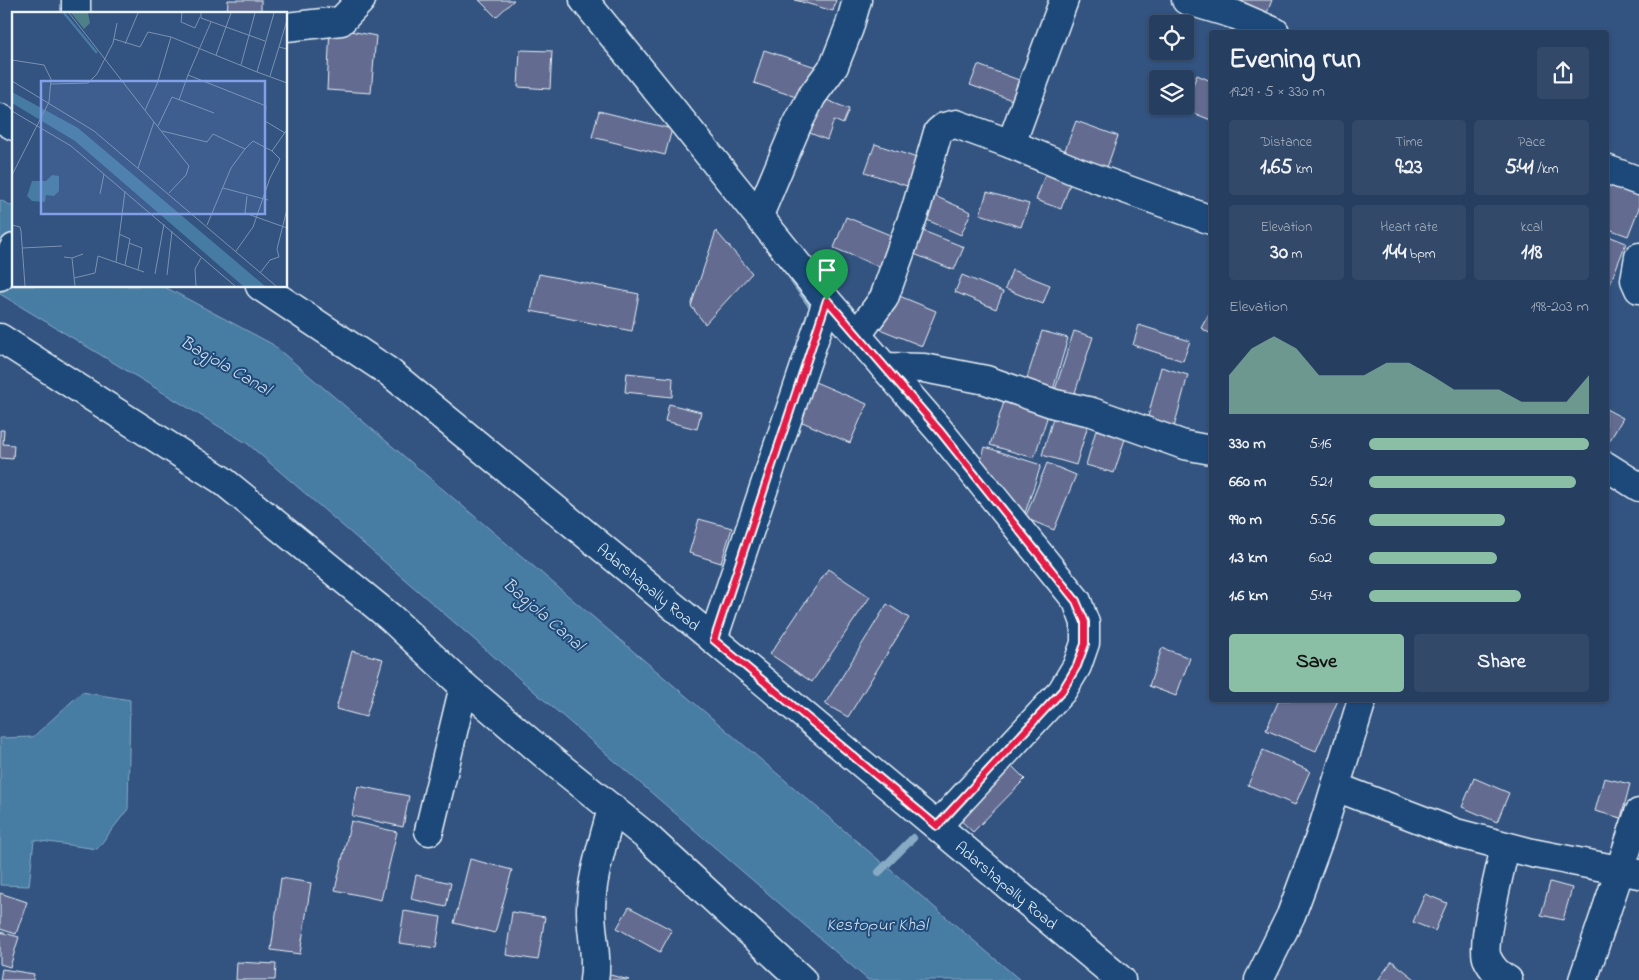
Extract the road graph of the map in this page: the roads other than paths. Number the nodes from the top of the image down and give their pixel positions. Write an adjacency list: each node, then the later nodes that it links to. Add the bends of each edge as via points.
1 (362, 0): 6 (street, via 341,21)
2 (584, 0): 13 (street)
3 (857, 0): 13 (street, via 834,66 812,96)
4 (1064, 0): 10 (street)
5 (1186, 0): 7 (street, via 1236,15)
6 (288, 27)
7 (1270, 30)
8 (0, 118): 9 (street)
9 (12, 125)
10 (1011, 144): 14 (street); 21 (street, via 956,124 938,132 917,205 884,298)
11 (1609, 170): 12 (street)
12 (1639, 181)
13 (759, 215): 20 (street)
14 (1209, 219)
15 (12, 252): 17 (street)
16 (1639, 257): 19 (street, via 1635,280)
17 (0, 276)
18 (263, 288): 27 (street, Adarshapally Road, via 389,372)
19 (1639, 289)
20 (827, 300): 21 (street); 27 (street)
21 (857, 335): 23 (street)
22 (0, 338): 28 (street, via 222,480 390,618)
23 (884, 367): 24 (street, via 924,368 986,380 1055,404 1092,412 1184,445); 33 (street, via 1064,585 1076,601 1085,622 1085,644 1062,691)
24 (1209, 450)
25 (1609, 468): 26 (street)
26 (1639, 487)
27 (714, 640): 33 (street, Adarshapally Road)
28 (464, 686): 31 (street); 34 (street)
29 (1361, 702): 30 (street)
30 (1336, 787): 35 (street, via 1456,833); 40 (street, via 1291,916)
31 (612, 808): 37 (street, via 596,873 591,910); 38 (street)
32 (1639, 813): 36 (street)
33 (937, 826): 39 (street, Adarshapally Road)
34 (429, 831)
35 (1506, 847): 36 (street); 41 (street, via 1486,939 1486,956 1496,973)
36 (1630, 872): 42 (street)
37 (594, 980)
38 (802, 980)
39 (1121, 980)
40 (1259, 980)
41 (1508, 980)
42 (1584, 980)

